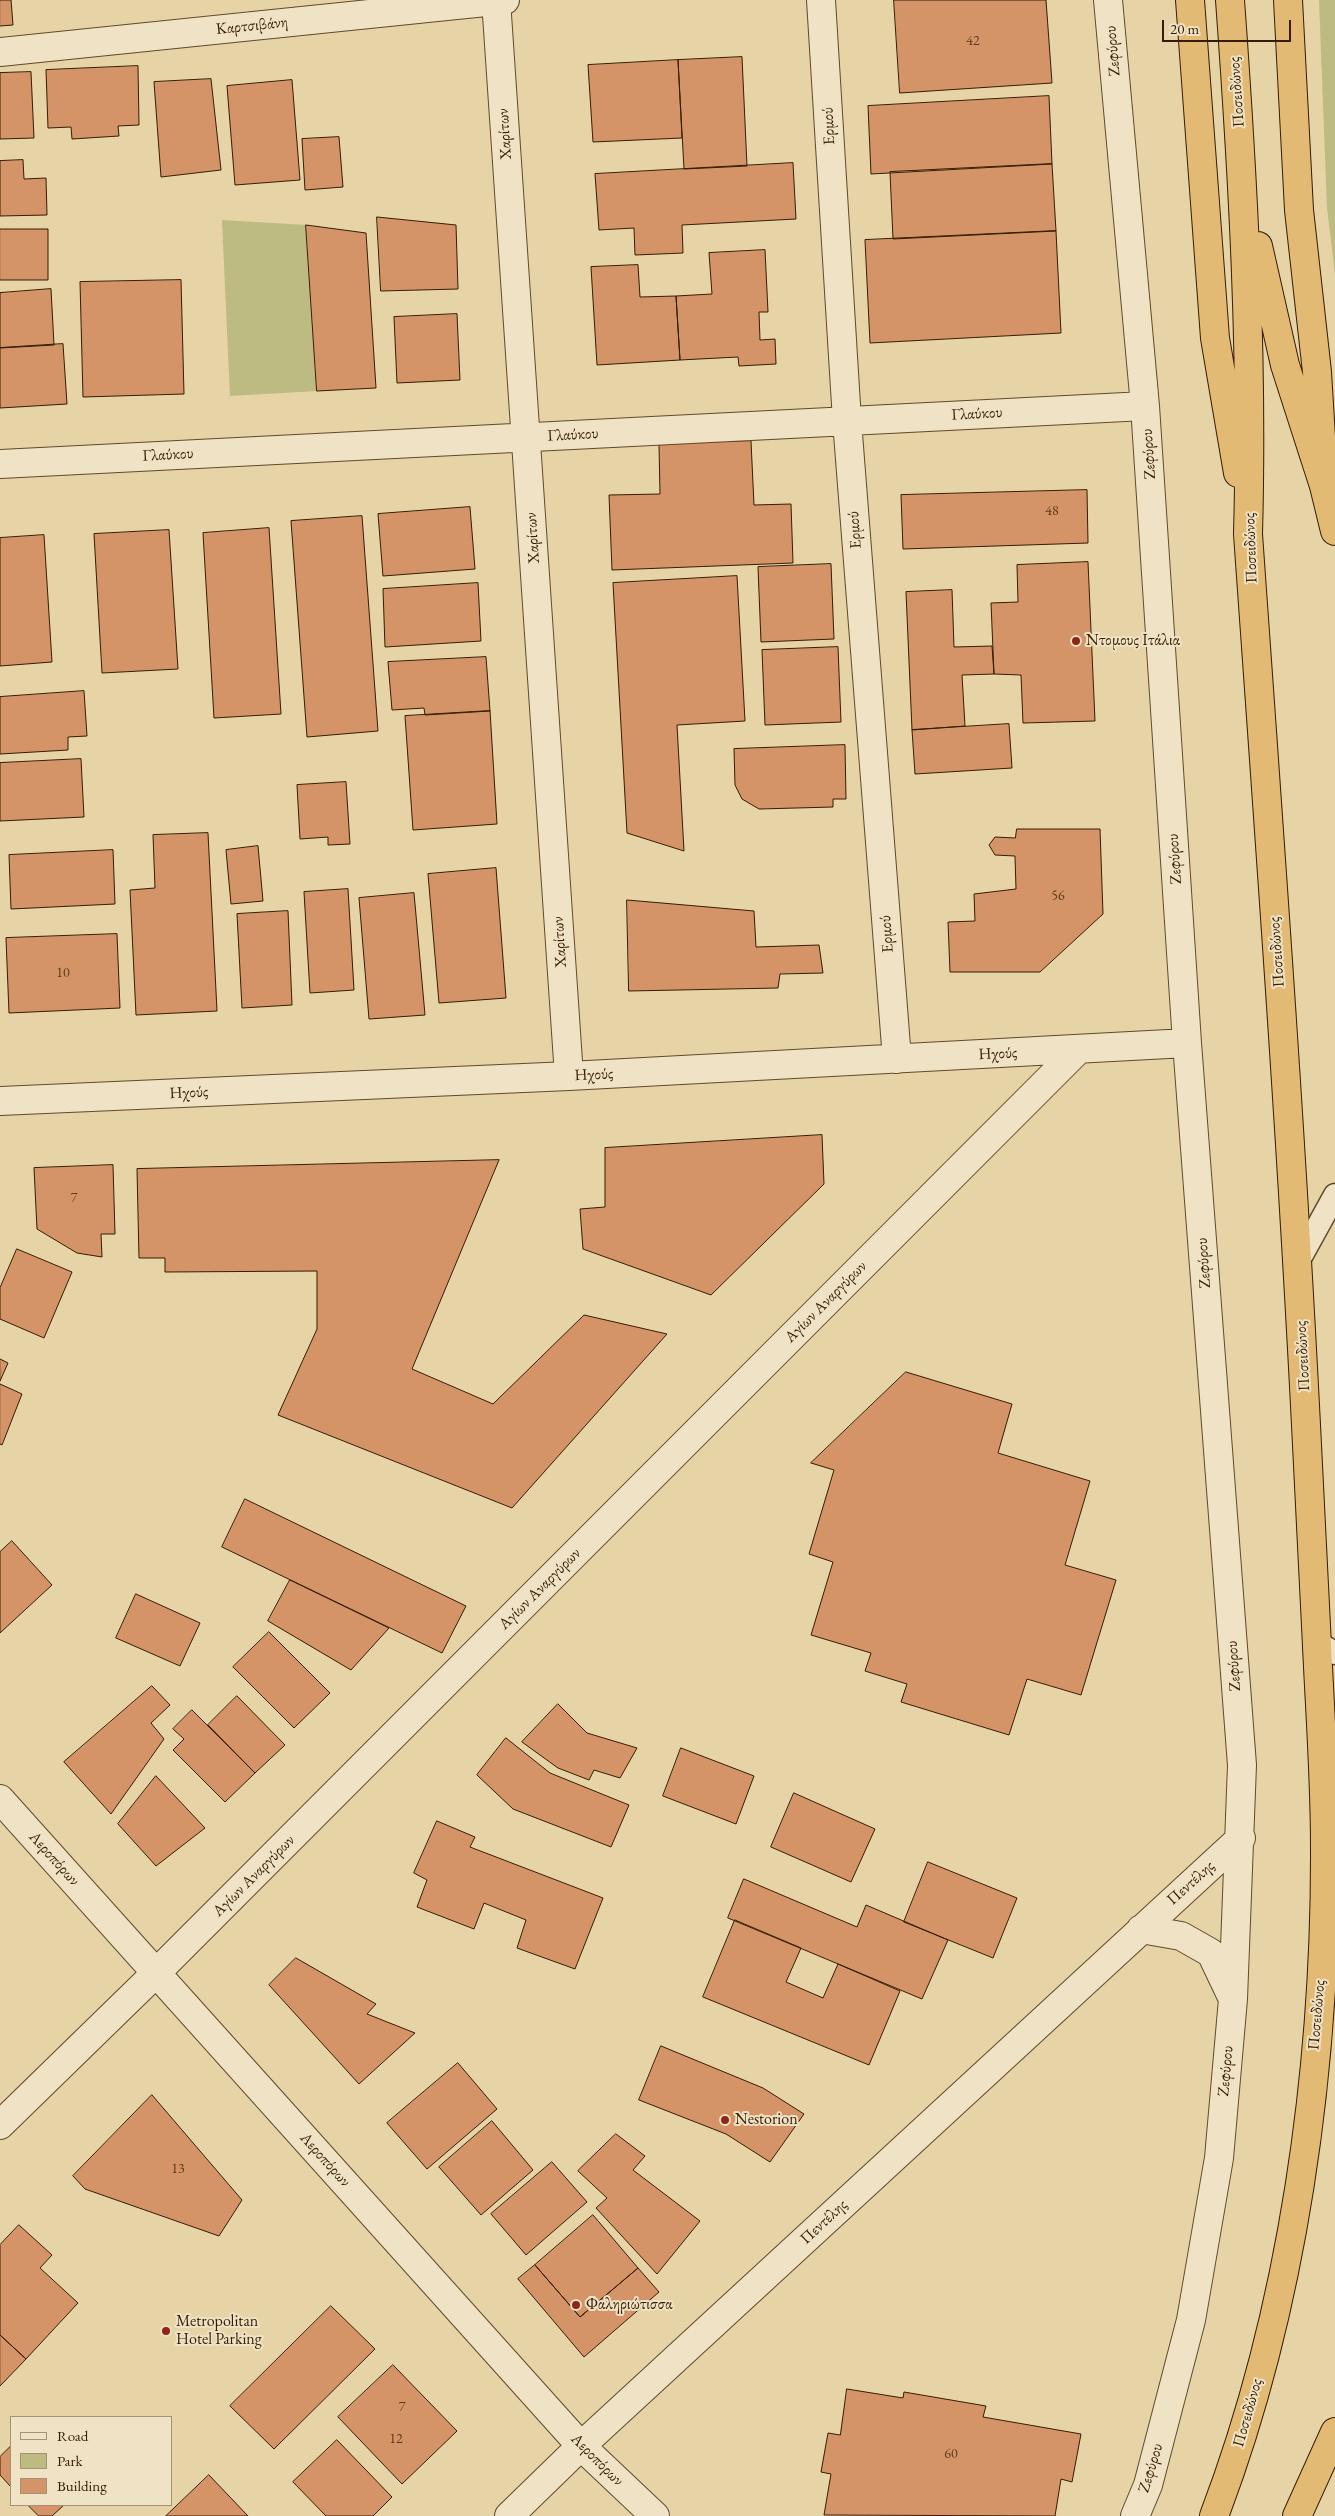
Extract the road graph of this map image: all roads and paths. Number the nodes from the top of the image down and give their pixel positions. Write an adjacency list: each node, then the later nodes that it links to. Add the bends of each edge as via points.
1 (499, 0): 7 (street, Καρτσιβάνη); 11 (street, Χαρίτων)
2 (821, 0): 10 (street, Ερμού)
3 (1108, 0): 9 (street, Ζεφύρου)
4 (1190, 0): 15 (highway, via 1215,338)
5 (1230, 0): 8 (highway, Ποσειδώνος)
6 (1288, 0): 13 (highway, via 1299,210 1317,372)
7 (0, 52)
8 (1244, 184): 13 (highway, Ποσειδώνος, via 1284,365); 15 (highway, Ποσειδώνος, via 1251,426)
9 (1145, 406): 10 (street, Γλαύκου); 16 (street, Ζεφύρου)
10 (847, 421): 11 (street, Γλαύκου); 18 (street, Ερμού)
11 (526, 437): 12 (street, Γλαύκου); 19 (street, Χαρίτων)
12 (0, 464)
13 (1324, 486): 14 (highway, Ποσειδώνος)
14 (1335, 531)
15 (1248, 534): 22 (highway, Ποσειδώνος)
16 (1187, 1043): 17 (street, Ηχούς); 25 (street, Ζεφύρου, via 1242,1766)
17 (1078, 1050): 18 (street, Ηχούς); 27 (street, Αγίων Αναργύρων)
18 (897, 1059): 19 (street, Ηχούς)
19 (569, 1076): 20 (street, Ηχούς)
20 (0, 1102)
21 (1335, 1196): 22 (lane)
22 (1298, 1262): 23 (highway, Ποσειδώνος)
23 (1326, 1648): 35 (highway, Ποσειδώνος, via 1323,1954 1299,2186 1282,2289 1249,2416)
24 (0, 1799): 27 (street, Αεροπόρων)
25 (1241, 1838): 26 (street, Πεντέλης); 28 (street, Ζεφύρου)
26 (1141, 1929): 28 (street, via 1180,1936 1211,1954); 31 (street, Πεντέλης)
27 (158, 1972): 29 (street, Αγίων Αναργύρων); 31 (street, Αεροπόρων)
28 (1233, 1999): 34 (street, Ζεφύρου, via 1219,2158 1191,2320 1148,2484)
29 (0, 2125)
30 (1335, 2432): 36 (highway)
31 (582, 2446): 32 (street, Πεντέλης); 33 (street, Αεροπόρων)
32 (509, 2516)
33 (656, 2516)
34 (1135, 2516)
35 (1214, 2516)
36 (1298, 2516)

